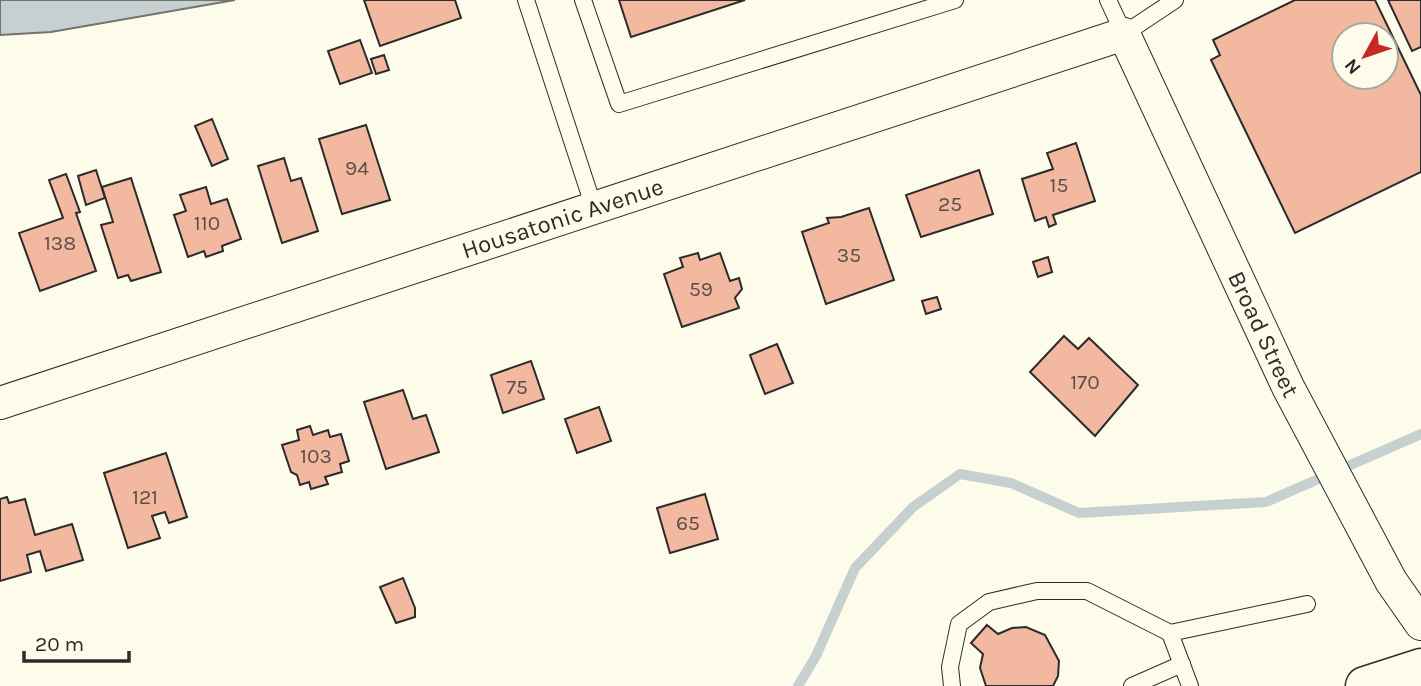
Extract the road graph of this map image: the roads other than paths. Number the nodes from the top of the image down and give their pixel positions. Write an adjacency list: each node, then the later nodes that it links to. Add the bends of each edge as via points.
1 (526, 0): 7 (lane)
2 (583, 0): 3 (lane, via 618,104)
3 (955, 0)
4 (1108, 0): 6 (lane)
5 (1175, 0): 6 (lane)
6 (1124, 34): 7 (street, Housatonic Avenue); 10 (street, Broad Street, via 1288,387 1391,581)
7 (594, 208): 8 (street, Housatonic Avenue)
8 (0, 402)
9 (1307, 604): 11 (lane)
10 (1421, 624)
11 (1170, 633): 12 (lane); 14 (lane, via 1087,591 1037,591 989,602 959,624 950,667)
12 (1181, 664): 15 (lane); 16 (lane)
13 (1421, 668): 17 (main road)
14 (952, 686)
15 (1132, 686)
16 (1190, 686)
17 (1365, 686)

